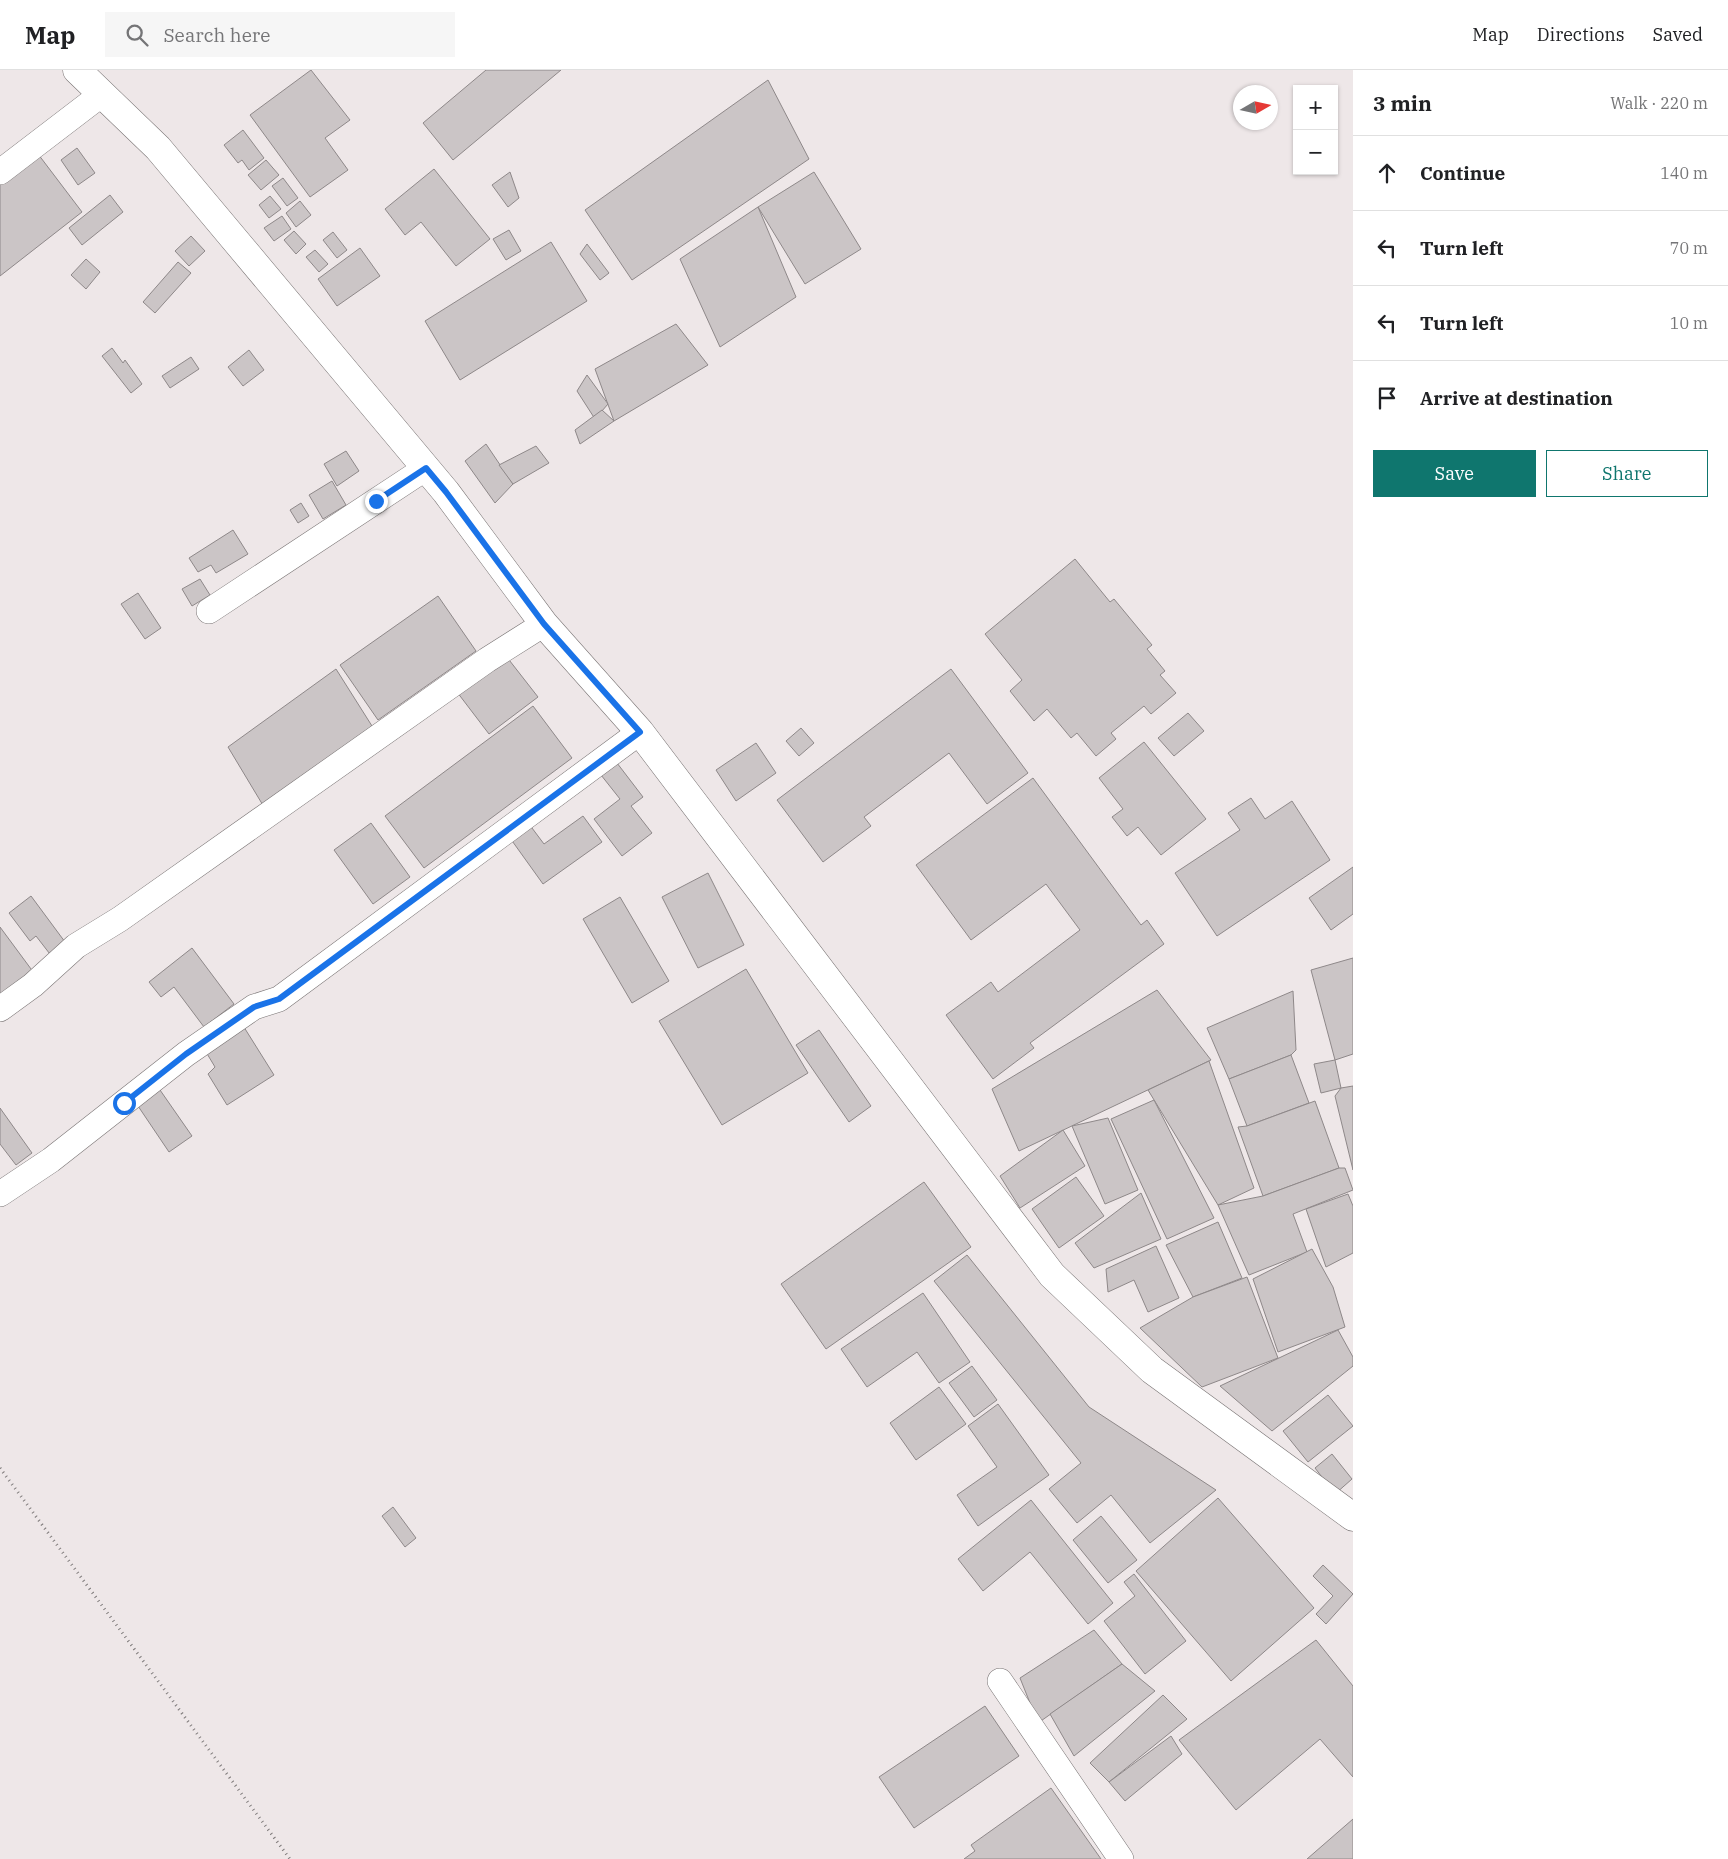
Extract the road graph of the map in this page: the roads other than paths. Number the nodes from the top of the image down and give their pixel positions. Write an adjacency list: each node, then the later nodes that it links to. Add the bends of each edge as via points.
1 (77, 70): 2 (main road)
2 (102, 94): 3 (street); 4 (main road, via 158,148)
3 (0, 172)
4 (426, 468): 5 (street); 6 (main road)
5 (209, 611)
6 (544, 624): 7 (main road); 8 (street, via 487,660 120,919 76,946 33,985)
7 (640, 732): 9 (street, via 279,999 254,1007 194,1048 82,1136); 10 (main road, via 1052,1275 1152,1370)
8 (0, 1009)
9 (0, 1194)
10 (1353, 1517)
11 (1000, 1681): 12 (street)
12 (1122, 1859)

